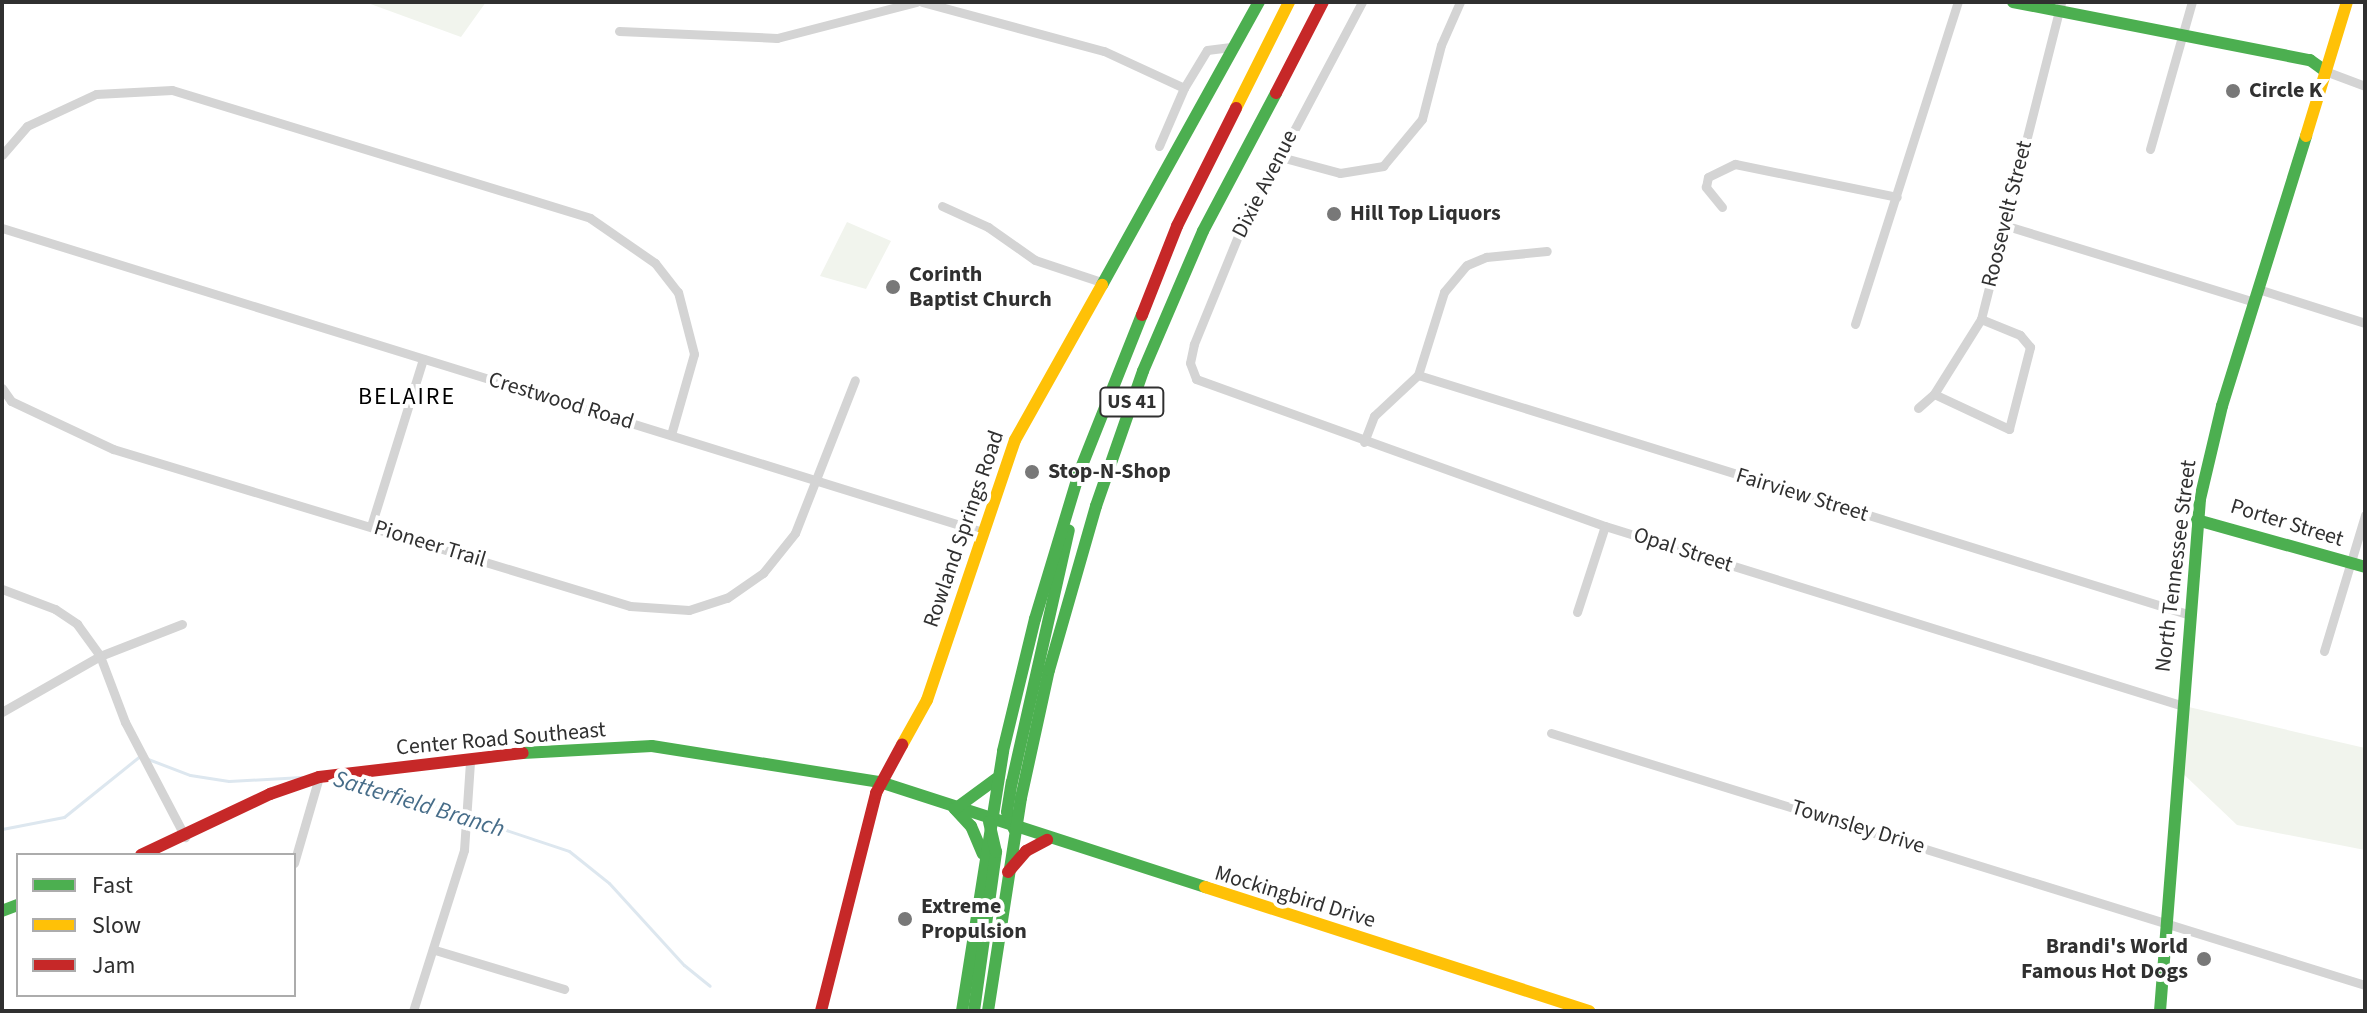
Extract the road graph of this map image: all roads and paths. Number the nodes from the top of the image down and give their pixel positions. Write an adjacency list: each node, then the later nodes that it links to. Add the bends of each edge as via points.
1 (919, 2): 12 (street, via 777,38); 17 (street, via 1104,51)
2 (1259, 2): 14 (main road, Rowland Springs Road)
3 (1289, 2): 43 (main road, US 41, via 1161,262)
4 (1323, 2): 66 (main road, US 41, via 1209,218 1143,371 1071,591)
5 (1362, 2): 21 (street, Dixie Avenue)
6 (1460, 2): 21 (street, via 1441,45 1422,119 1383,166 1340,173)
7 (1958, 2): 22 (street)
8 (2013, 2): 11 (main road)
9 (2192, 2): 13 (street)
10 (2347, 2): 15 (main road, North Tennessee Street)
11 (2059, 6): 13 (main road); 25 (street, Roosevelt Street)
12 (619, 31)
13 (2181, 34): 15 (main road, via 2310,60); 19 (street)
14 (1233, 47): 17 (street, via 1207,50); 28 (main road, Rowland Springs Road)
15 (2325, 71): 16 (street); 29 (main road, North Tennessee Street)
16 (2365, 86)
17 (1184, 88): 18 (street)
18 (1159, 146)
19 (2150, 149)
20 (2, 155): 40 (street, via 27,126 96,94 172,90 590,218 655,263 678,292 694,354)
21 (1277, 156): 34 (street, Dixie Avenue, via 1197,337)
22 (1897, 197): 24 (street, via 1735,164 1708,177 1706,187); 32 (street)
23 (942, 206): 28 (street, via 988,227 1035,260)
24 (1722, 207)
25 (2004, 225): 29 (street); 30 (street, Roosevelt Street)
26 (2, 228): 33 (street, Crestwood Road)
27 (1547, 251): 35 (street, via 1486,257 1467,265 1444,292)
28 (1104, 283): 48 (main road, Rowland Springs Road, via 1023,422)
29 (2256, 295): 31 (street); 45 (main road, North Tennessee Street, via 2214,436)
30 (1981, 319): 38 (street, Roosevelt Street); 38 (street, via 2020,335 2030,347 2009,429)
31 (2365, 323)
32 (1855, 324)
33 (423, 359): 40 (street, Crestwood Road); 46 (street)
34 (1193, 375): 41 (street, Opal Street)
35 (1418, 375): 41 (street, via 1374,416); 53 (street, Fairview Street)
36 (855, 380): 42 (street, Pioneer Trail)
37 (2, 388): 46 (street, Pioneer Trail, via 11,401 113,449)
38 (1934, 394): 39 (street, Roosevelt Street)
39 (1918, 408)
40 (671, 435): 42 (street, Crestwood Road)
41 (1364, 442): 47 (street, Opal Street)
42 (817, 482): 46 (street, Pioneer Trail, via 795,533 763,573 727,598 689,610 630,606); 48 (street, Crestwood Road)
43 (1069, 505): 61 (main road, US 41); 66 (main road, via 1068,536 1008,804)
44 (2365, 515): 49 (street)
45 (2197, 520): 49 (main road, Porter Street); 53 (main road, North Tennessee Street)
46 (371, 526)
47 (1605, 526): 52 (street); 57 (street, Opal Street)
48 (982, 532): 63 (main road, Rowland Springs Road, via 921,716)
49 (2350, 562): 50 (main road, Porter Street); 55 (street)
50 (2365, 567)
51 (2, 589): 56 (street, via 55,609 77,624)
52 (1577, 612)
53 (2187, 614): 57 (main road, North Tennessee Street)
54 (182, 624): 56 (street)
55 (2324, 651)
56 (100, 656): 58 (street); 67 (street, via 125,722)
57 (2180, 705): 73 (main road, North Tennessee Street)
58 (2, 712)
59 (1551, 733): 73 (street, Townsley Drive)
60 (470, 761): 62 (main road, Center Road Southeast); 63 (main road, Center Road Southeast, via 652,746); 74 (street, via 464,850)
61 (998, 775): 64 (main road, via 978,797); 65 (main road, US 41)
62 (319, 777): 67 (main road, Center Road Southeast, via 270,794); 70 (street)
63 (880, 782): 64 (main road, Center Road Southeast); 78 (main road, Rowland Springs Road)
64 (954, 809): 65 (main road, Mockingbird Drive); 71 (main road, via 971,826)
65 (988, 821): 66 (main road, Mockingbird Drive); 71 (main road, US 41); 80 (main road, via 996,852)
66 (1015, 829): 68 (main road, Mockingbird Drive); 72 (main road, US 41)
67 (185, 837): 69 (main road, Center Road Southeast)
68 (1047, 840): 72 (main road, via 1026,851); 82 (main road, Mockingbird Drive)
69 (146, 853)
70 (296, 856)
71 (983, 856): 79 (main road, US 41)
72 (1008, 872): 81 (main road, US 41)
73 (2166, 921): 75 (street, Townsley Drive); 83 (main road, North Tennessee Street)
74 (435, 950): 76 (street); 77 (street)
75 (2365, 985)
76 (564, 989)
77 (413, 1011)
78 (821, 1011)
79 (962, 1011)
80 (974, 1011)
81 (988, 1011)
82 (1590, 1011)
83 (2160, 1011)

